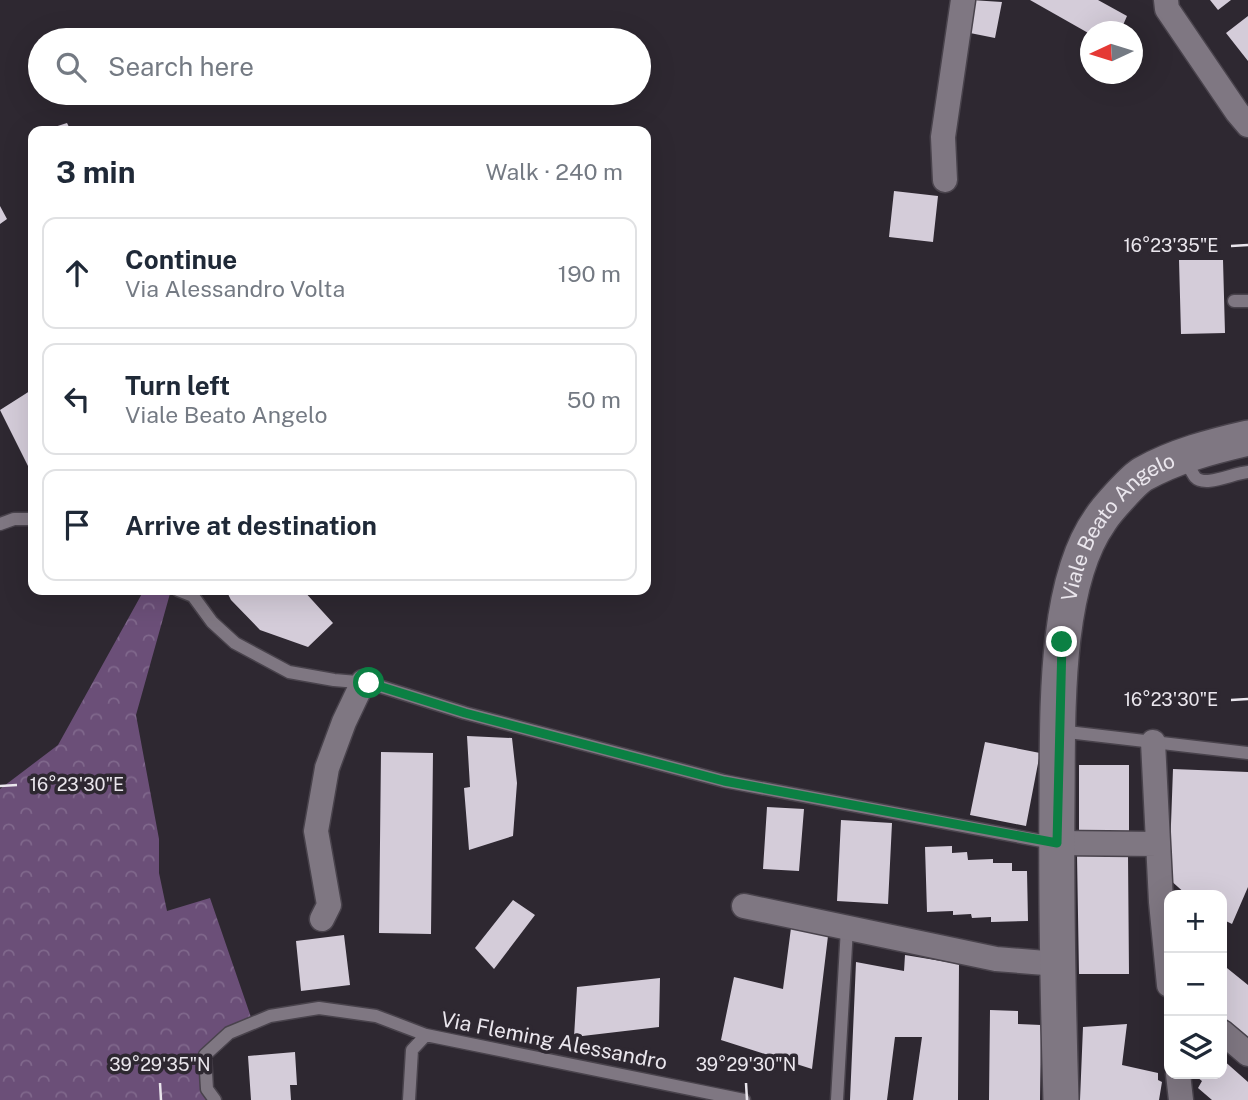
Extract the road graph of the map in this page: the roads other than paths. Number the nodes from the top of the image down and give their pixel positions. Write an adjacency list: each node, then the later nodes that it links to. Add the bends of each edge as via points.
1 (963, 0): 4 (street, via 943,137)
2 (1166, 0): 3 (street, via 1167,9)
3 (1248, 125)
4 (944, 180)
5 (1248, 438): 6 (street, Viale Beato Angelo)
6 (1183, 457): 7 (lane, via 1197,479 1208,483); 12 (street, Viale Beato Angelo, via 1142,475 1100,520 1076,567 1062,642)
7 (1248, 472)
8 (28, 519): 9 (lane)
9 (0, 524)
10 (194, 595): 11 (lane, via 212,622 235,643 289,672)
11 (363, 682): 15 (lane, via 724,781); 18 (street, via 327,768 316,831 329,905)
12 (1059, 731): 13 (lane); 15 (street, Viale Beato Angelo)
13 (1153, 742): 14 (lane); 16 (street)
14 (1248, 753)
15 (1057, 843): 16 (street); 21 (street, Viale Beato Angelo)
16 (1158, 844): 20 (street)
17 (744, 906): 19 (street)
18 (322, 919)
19 (847, 928): 21 (street, via 996,959); 29 (lane)
20 (1167, 953)
21 (1058, 964): 30 (street, Viale Beato Angelo)
22 (426, 1035): 26 (lane, via 376,1016 319,1008 270,1016 229,1033 205,1055 207,1089); 27 (lane, Via Fleming Alessandro, via 412,1050); 28 (lane, Via Fleming Alessandro)
23 (1227, 1036): 24 (street)
24 (1248, 1054)
25 (1179, 1079): 31 (street)
26 (215, 1100)
27 (409, 1100)
28 (744, 1100)
29 (837, 1100)
30 (1060, 1100)
31 (1181, 1100)

